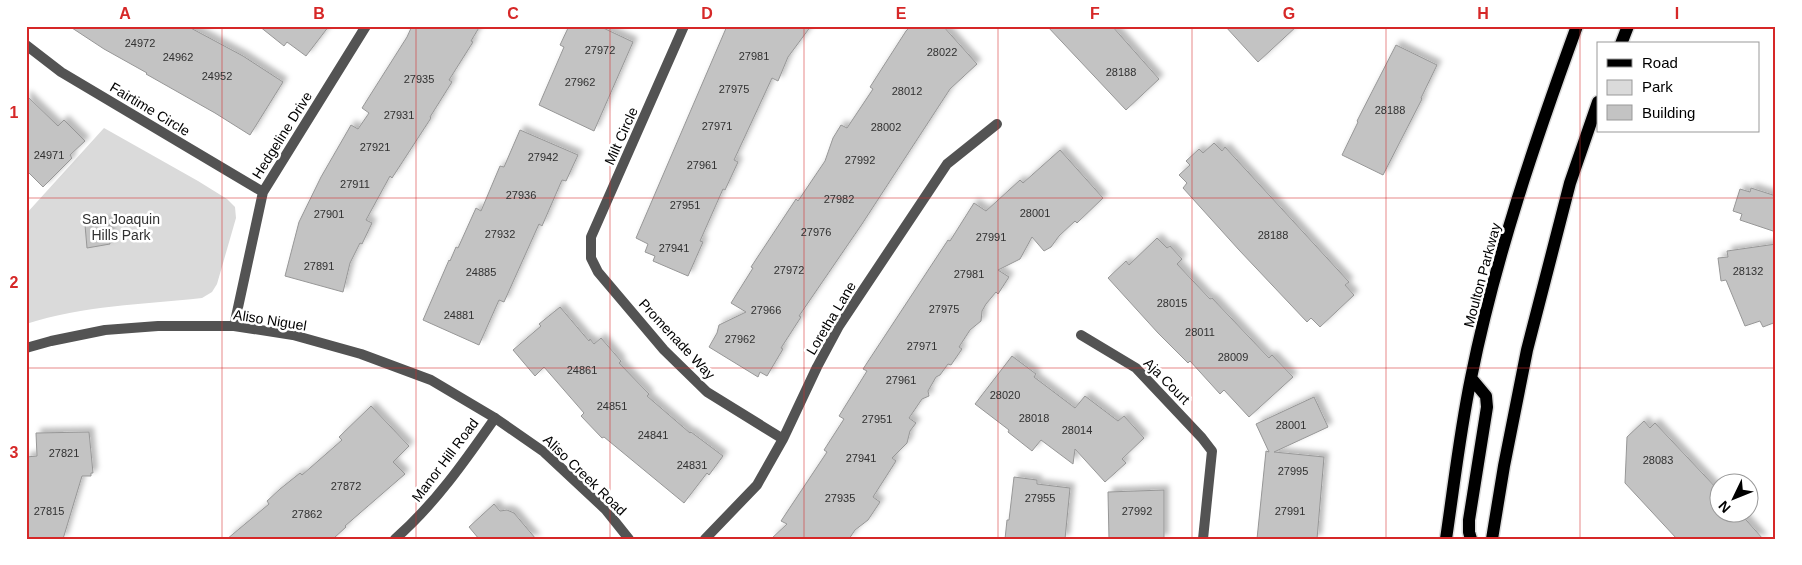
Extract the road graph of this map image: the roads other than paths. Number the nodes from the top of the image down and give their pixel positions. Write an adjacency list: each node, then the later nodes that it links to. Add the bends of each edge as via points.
1 (366, 26): 9 (street, Hedgeline Drive)
2 (684, 26): 10 (street, Milt Circle, via 591,237)
3 (1577, 26): 14 (main road, Moulton Parkway, via 1522,185 1495,276)
4 (1628, 26): 5 (main road)
5 (1622, 42)
6 (26, 45): 9 (street, Fairtime Circle, via 61,72)
7 (1597, 105): 23 (main road, via 1570,183 1527,350)
8 (997, 124): 16 (street, Loretha Lane, via 947,164 839,326)
9 (263, 192): 11 (street, Hedgeline Drive)
10 (591, 258): 16 (street, Promenade Way, via 598,272 664,350 707,392)
11 (234, 326): 13 (street, Aliso Niguel, via 105,330); 15 (street, Aliso Niguel, via 292,335 362,354 431,380)
12 (1080, 336): 20 (street, Aja Court, via 1136,368 1212,452)
13 (26, 348)
14 (1471, 378): 21 (main road, Moulton Parkway); 22 (main road, via 1486,396 1487,407 1469,520)
15 (495, 418): 17 (street, Manor Hill Road, via 454,476 416,521); 18 (street, Aliso Creek Road, via 544,452 605,509)
16 (784, 439): 19 (street, Loretha Lane, via 757,485)
17 (395, 539)
18 (629, 539)
19 (705, 539)
20 (1203, 539)
21 (1446, 539)
22 (1472, 539)
23 (1492, 539)

